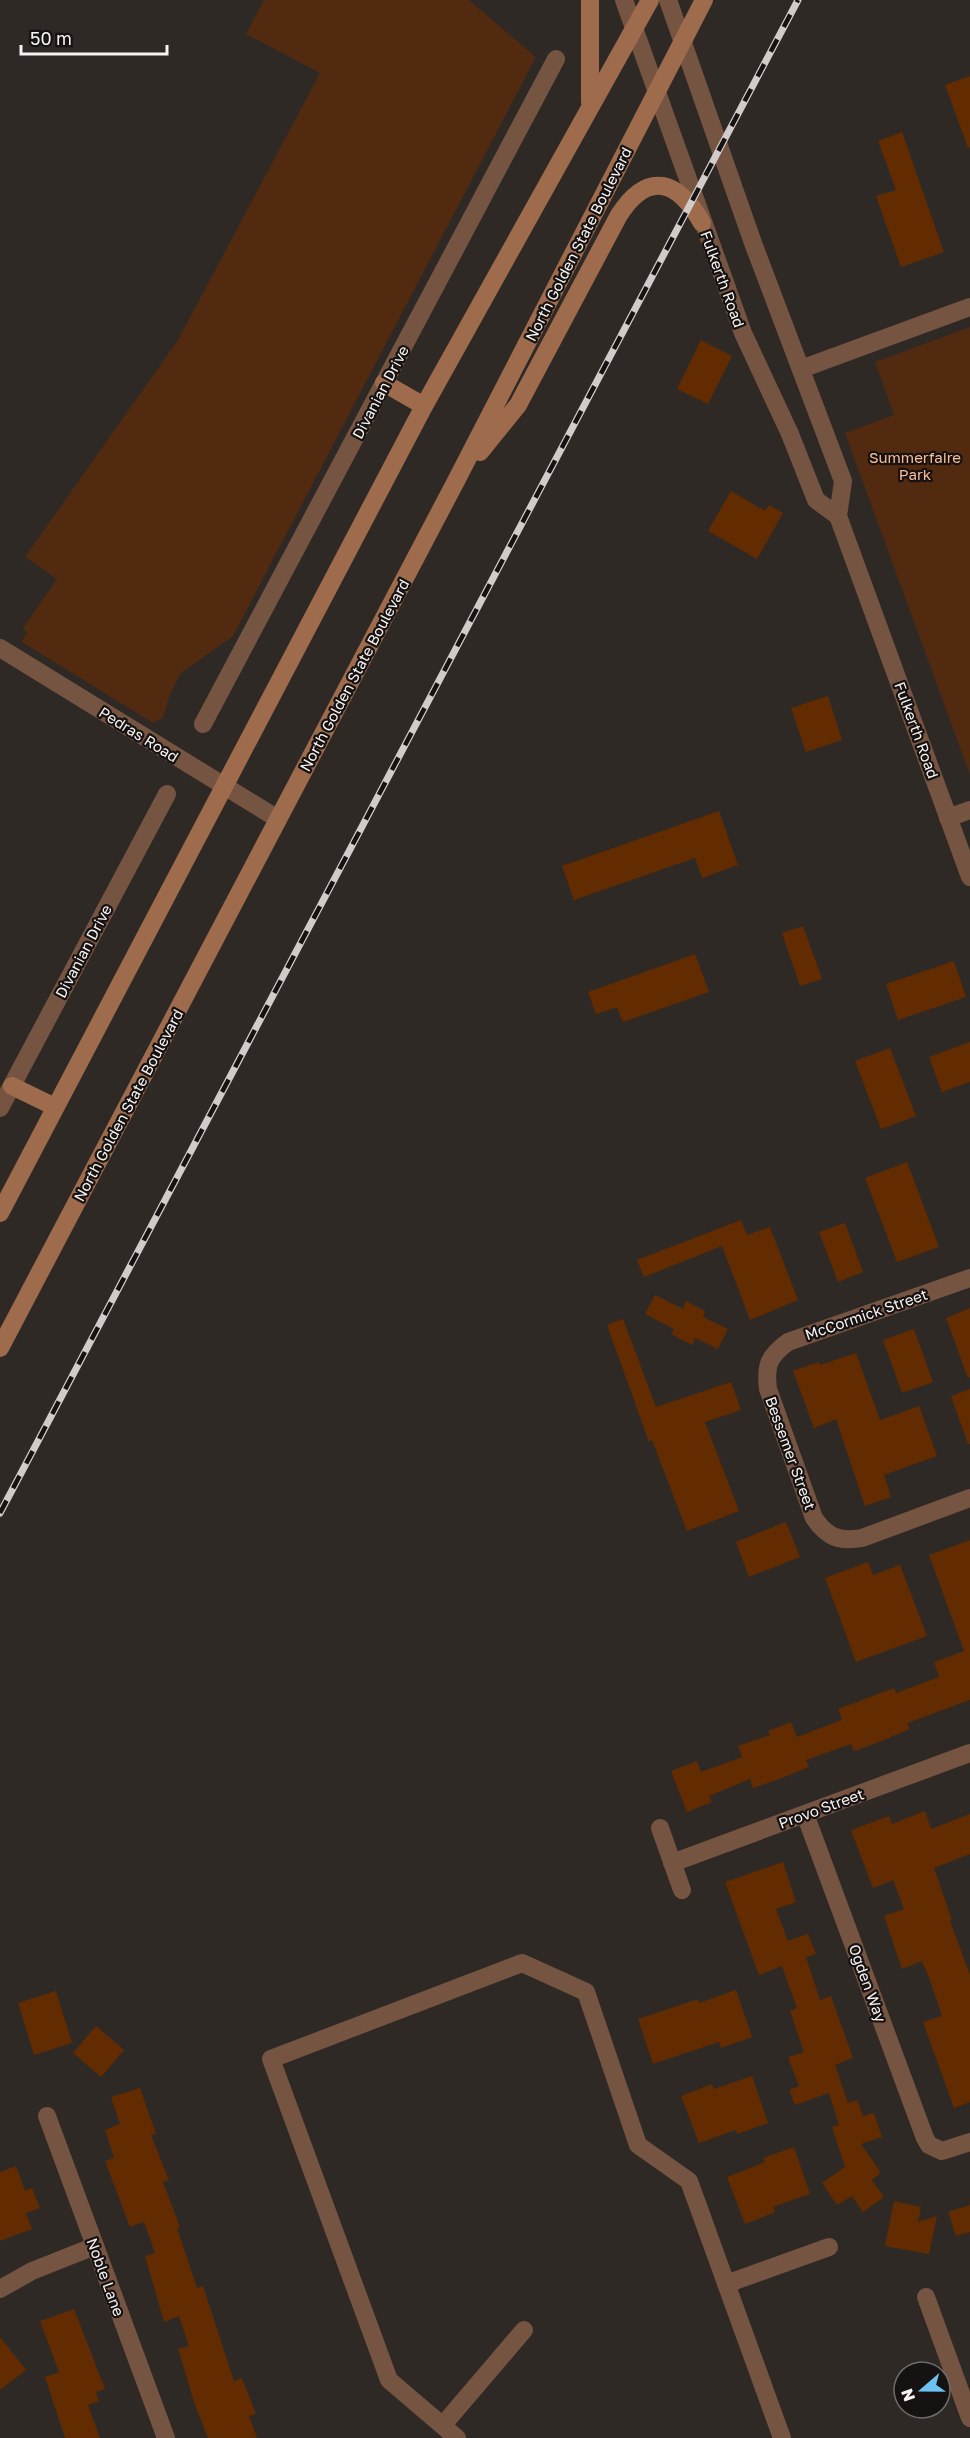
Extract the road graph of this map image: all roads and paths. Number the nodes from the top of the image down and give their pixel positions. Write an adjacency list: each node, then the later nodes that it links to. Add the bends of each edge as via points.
1 (590, 0): 10 (main road)
2 (624, 0): 6 (street, Fulkerth Road)
3 (650, 0): 6 (main road)
4 (668, 0): 7 (street, Fulkerth Road)
5 (704, 0): 7 (main road, North Golden State Boulevard)
6 (634, 27): 9 (street, Fulkerth Road); 10 (main road)
7 (684, 42): 9 (main road, North Golden State Boulevard); 13 (street, Fulkerth Road)
8 (556, 59): 14 (street, Divanian Drive)
9 (656, 94): 11 (street, Fulkerth Road); 16 (main road, North Golden State Boulevard)
10 (590, 103): 15 (main road)
11 (702, 223): 16 (main road, via 686,199 662,184 646,188 628,203 518,405); 17 (street, Fulkerth Road, via 743,333 816,500)
12 (970, 307): 13 (street)
13 (801, 369): 17 (street, Fulkerth Road, via 843,481)
14 (384, 383): 15 (main road); 19 (street, Divanian Drive)
15 (424, 406): 20 (main road)
16 (456, 481): 24 (main road, North Golden State Boulevard)
17 (838, 516): 23 (street, Fulkerth Road)
18 (0, 648): 20 (street, Pedras Road)
19 (203, 724)
20 (223, 785): 24 (street, Pedras Road); 27 (main road)
21 (167, 794): 26 (street, Divanian Drive)
22 (970, 810): 23 (street)
23 (948, 818): 25 (street, Fulkerth Road)
24 (278, 819): 31 (main road, North Golden State Boulevard)
25 (970, 877)
26 (12, 1086): 27 (main road); 28 (street, Divanian Drive)
27 (56, 1107): 29 (main road)
28 (0, 1108)
29 (0, 1213)
30 (970, 1278): 32 (street, McCormick Street, via 788,1342)
31 (0, 1348)
32 (769, 1361): 33 (street, Bessemer Street, via 768,1389 822,1530 834,1538 861,1538)
33 (970, 1498)
34 (970, 1754): 35 (street, Provo Street)
35 (805, 1814): 37 (street, Provo Street); 40 (street, Ogden Way, via 925,2138 942,2151)
36 (660, 1828): 37 (street)
37 (672, 1863): 38 (street)
38 (682, 1890)
39 (47, 2116): 41 (street, Noble Lane)
40 (970, 2142)
41 (95, 2246): 44 (street, via 32,2271); 49 (street, Noble Lane)
42 (829, 2247): 43 (street)
43 (726, 2284): 48 (street, via 689,2181 638,2145 586,1992 522,1963 271,2059 389,2380); 51 (street)
44 (0, 2289)
45 (926, 2297): 47 (street)
46 (524, 2330): 48 (street)
47 (970, 2418)
48 (443, 2425): 50 (street)
49 (166, 2438)
50 (457, 2438)
51 (782, 2438)

